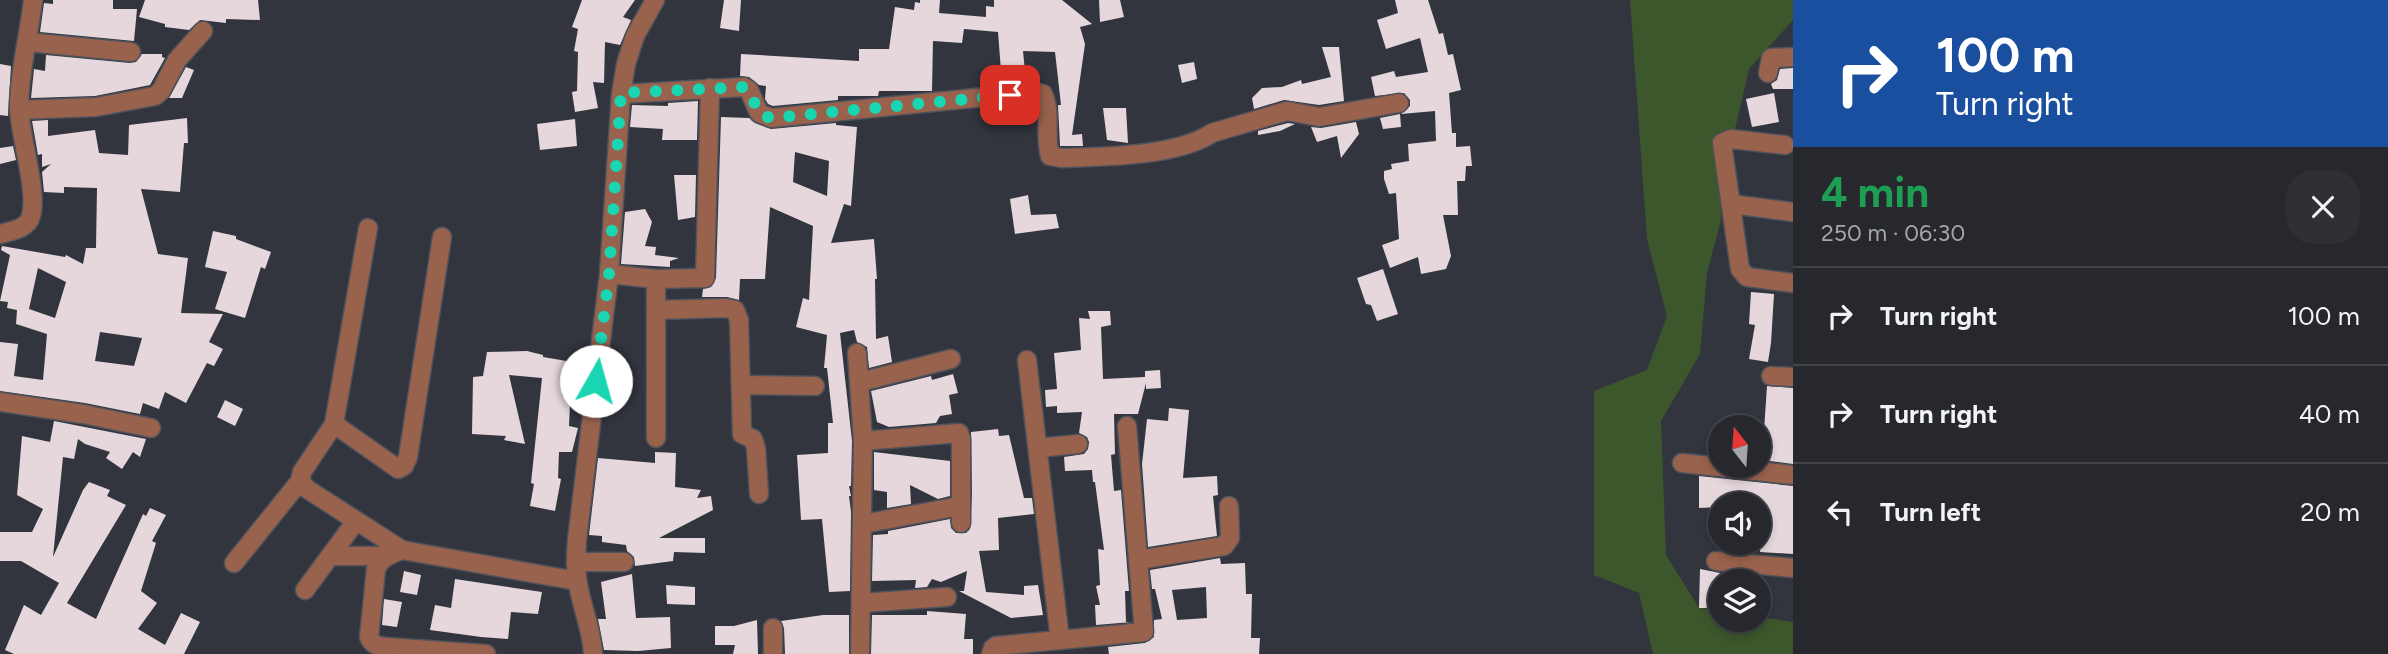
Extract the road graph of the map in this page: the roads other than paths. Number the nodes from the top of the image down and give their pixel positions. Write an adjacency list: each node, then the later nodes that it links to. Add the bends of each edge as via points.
1 (33, 0): 4 (street)
2 (655, 0): 9 (street, via 635,36)
3 (203, 31): 11 (street, via 177,60 155,96 96,107)
4 (27, 42): 5 (street); 11 (street)
5 (131, 52)
6 (1793, 57): 7 (street, via 1771,58)
7 (1768, 73)
8 (710, 88): 9 (street); 10 (street, via 744,87 759,114 771,118 1036,92 1043,94 1048,104 1046,145 1050,156 1062,158 1176,148 1286,111 1319,117); 19 (street, via 705,278)
9 (621, 93): 18 (street)
10 (1399, 103)
11 (19, 110): 16 (street, via 31,218 25,226)
12 (1785, 145): 13 (street, via 1731,139 1722,143)
13 (1731, 204): 14 (street); 20 (street, via 1742,273)
14 (1793, 212)
15 (368, 228): 31 (street)
16 (0, 234)
17 (442, 237): 31 (street, via 404,466 398,469)
18 (609, 274): 19 (street); 49 (street)
19 (656, 279): 21 (street)
20 (1793, 283)
21 (656, 310): 28 (street, via 735,310); 34 (street)
22 (857, 353): 27 (street)
23 (951, 359): 27 (street)
24 (1027, 360): 37 (street)
25 (1771, 376): 26 (street)
26 (1793, 377)
27 (860, 382): 35 (street)
28 (741, 385): 29 (street); 41 (street, via 742,434 753,439)
29 (816, 386)
30 (0, 402): 33 (street)
31 (334, 424): 40 (street)
32 (1127, 426): 47 (street)
33 (151, 428)
34 (656, 438)
35 (863, 441): 44 (street); 44 (street, via 959,433 961,439 960,514)
36 (1078, 444): 37 (street)
37 (1038, 448): 58 (street)
38 (1682, 463): 39 (street)
39 (1793, 475)
40 (300, 481): 43 (street); 51 (street)
41 (759, 494)
42 (1229, 506): 47 (street, via 1230,538 1224,546)
43 (356, 521): 45 (street); 46 (street)
44 (863, 524): 56 (street)
45 (394, 553): 46 (street); 53 (street); 59 (street, via 376,569 369,637)
46 (330, 556): 54 (street)
47 (1138, 560): 58 (street, via 1144,640)
48 (1716, 561): 52 (street)
49 (576, 562): 50 (street); 53 (street)
50 (624, 562)
51 (234, 564)
52 (1793, 568)
53 (577, 582): 61 (street)
54 (304, 590)
55 (947, 597): 56 (street)
56 (862, 603): 63 (street)
57 (773, 628): 62 (street)
58 (1060, 640): 64 (street, via 996,646)
59 (386, 651): 60 (street)
60 (486, 654)
61 (593, 654)
62 (774, 654)
63 (860, 654)
64 (991, 654)

